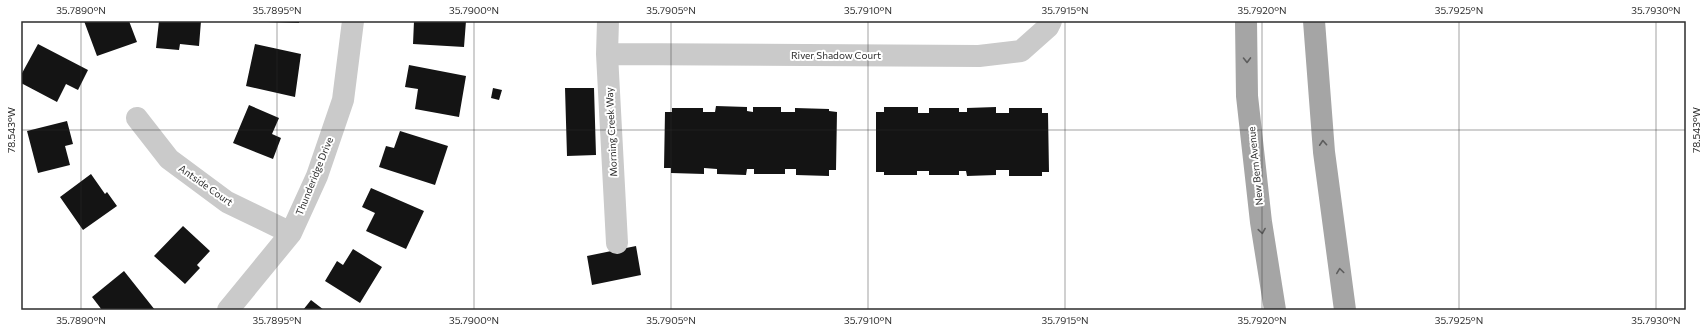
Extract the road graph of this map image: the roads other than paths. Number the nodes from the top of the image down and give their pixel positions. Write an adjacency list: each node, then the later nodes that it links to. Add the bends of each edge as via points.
1 (353, 21): 8 (street, Thunderidge Drive, via 343,100 317,176)
2 (608, 21): 6 (street, Morning Creek Way)
3 (1051, 21): 6 (street, River Shadow Court, via 1048,28 1021,51 979,56)
4 (1246, 21): 11 (main road, New Bern Avenue, one-way to 11, via 1247,96 1261,222)
5 (1314, 21): 12 (main road, one-way to 5, via 1324,152)
6 (607, 54): 9 (street, Morning Creek Way)
7 (136, 118): 8 (street, Antside Court, via 169,159 228,202)
8 (291, 233): 10 (street, Thunderidge Drive)
9 (617, 243)
10 (228, 310)
11 (1275, 310)
12 (1345, 310)

